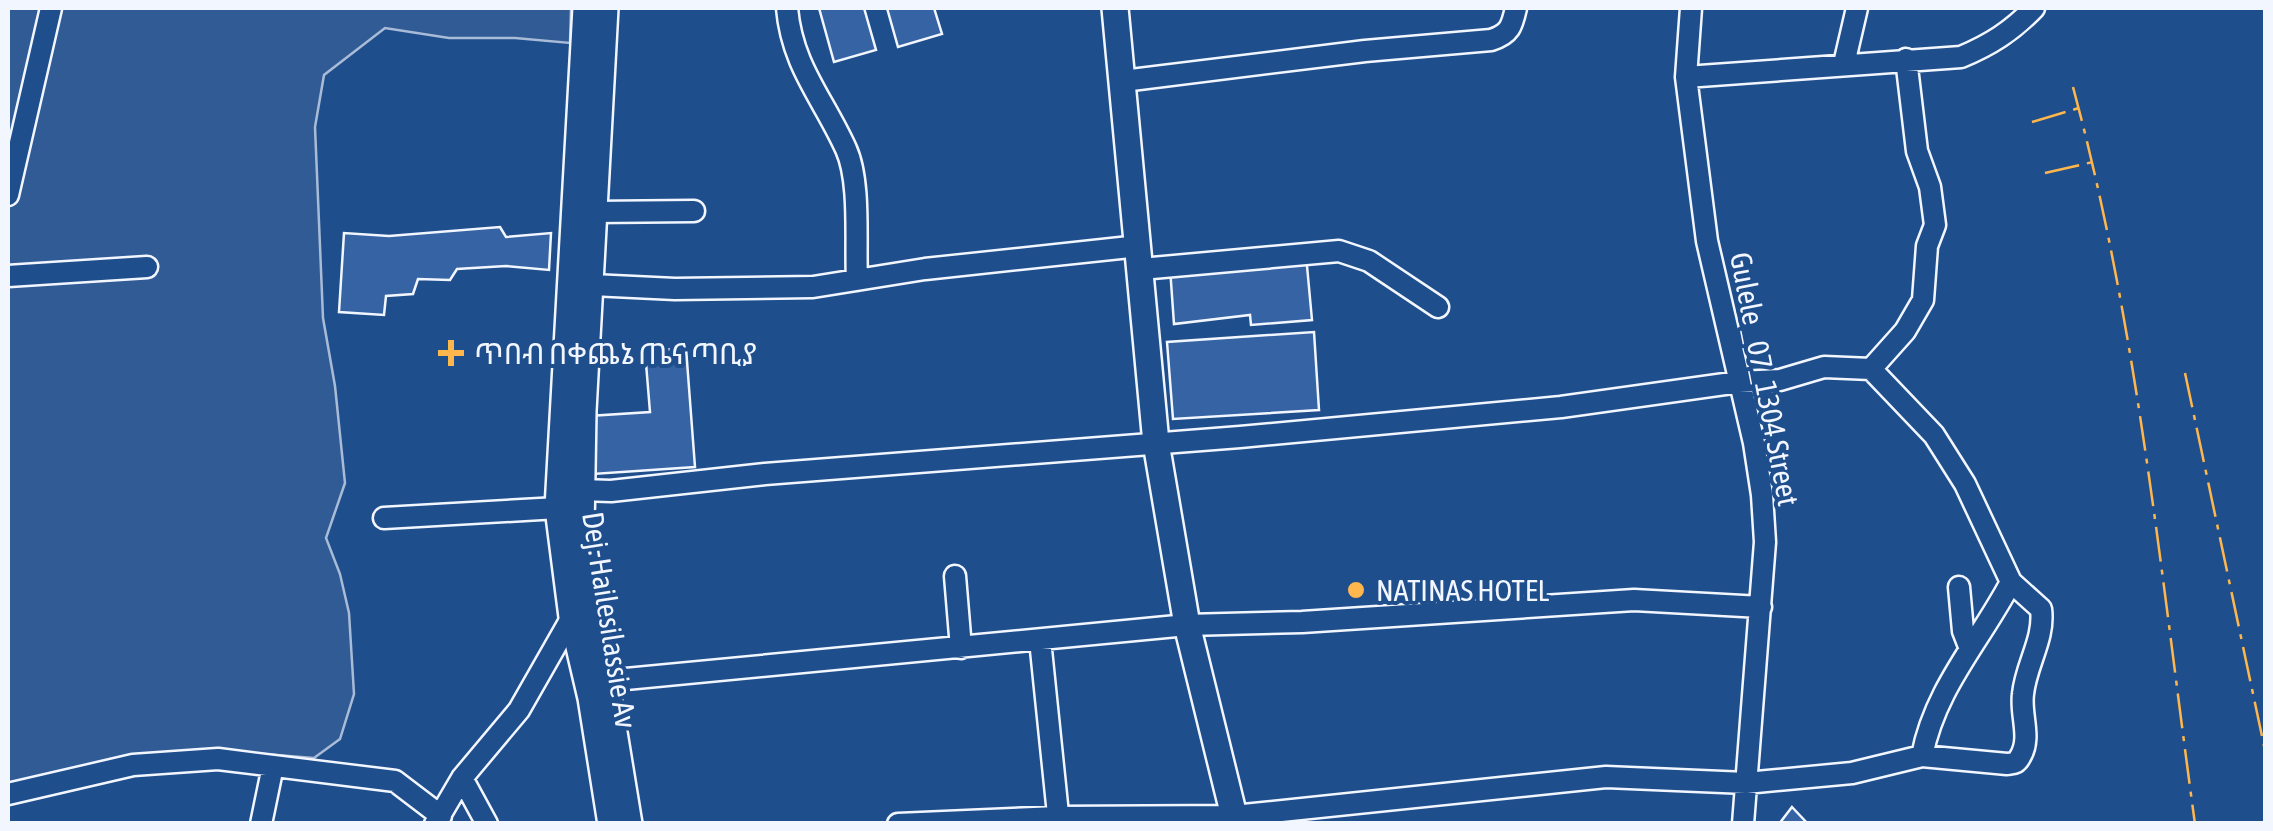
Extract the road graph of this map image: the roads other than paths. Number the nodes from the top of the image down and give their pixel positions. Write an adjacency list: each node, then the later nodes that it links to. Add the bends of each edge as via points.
1 (51, 8): 14 (street)
2 (586, 8): 27 (main road, Dej. Hailesilassie Av)
3 (605, 8): 16 (main road)
4 (787, 8): 20 (street, via 802,70 848,152)
5 (1114, 8): 13 (main road)
6 (1516, 8): 13 (street, via 1506,35 1491,40)
7 (1691, 8): 12 (street, Gulele _07_1304 Street)
8 (1857, 8): 11 (street)
9 (2034, 8): 10 (street, via 1990,45 1961,57)
10 (1906, 59): 11 (street); 23 (street, via 1935,226 1923,300)
11 (1844, 64): 12 (street)
12 (1686, 76): 24 (street, Gulele _07_1304 Street, via 1706,241)
13 (1123, 81): 17 (main road)
14 (8, 195)
15 (694, 210): 16 (street)
16 (595, 212): 21 (main road)
17 (1140, 258): 20 (street, via 925,269); 22 (street, via 1339,251 1368,261); 25 (main road)
18 (147, 267): 19 (street)
19 (8, 276)
20 (857, 280): 21 (street, via 813,287)
21 (592, 285): 26 (main road)
22 (1438, 307)
23 (1871, 368): 24 (street, via 1824,367 1780,380); 30 (street, via 1934,435)
24 (1739, 382): 25 (street, via 1561,407); 32 (street, Gulele _07_1304 Street, via 1762,495)
25 (1156, 443): 26 (street); 34 (main road)
26 (580, 490): 38 (main road)
27 (558, 508): 28 (street); 33 (main road, Dej. Hailesilassie Av)
28 (384, 518)
29 (955, 576): 36 (street)
30 (2011, 582): 37 (street); 39 (street, via 2041,608 2043,621 2023,694 2021,757 2007,764)
31 (1959, 587): 37 (street)
32 (1761, 607): 34 (street, via 1634,600); 42 (street, Gulele _07_1304 Street)
33 (572, 617): 41 (street, via 519,710); 49 (main road, Dej. Hailesilassie Av)
34 (1187, 625): 35 (street); 46 (main road)
35 (1040, 640): 36 (street); 45 (street)
36 (961, 648): 38 (street)
37 (1970, 649): 39 (street, via 1932,715)
38 (605, 681): 50 (main road)
39 (1922, 756): 42 (street, via 1852,772)
40 (273, 766): 43 (street, via 180,760); 44 (street, via 395,781); 47 (street)
41 (462, 778): 44 (street); 48 (street)
42 (1746, 783): 46 (street, via 1606,777); 52 (street, Gulele _07_1304 Street)
43 (8, 794)
44 (438, 820)
45 (1058, 820): 46 (street); 51 (street)
46 (1235, 820)
47 (261, 824)
48 (487, 824)
49 (611, 824)
50 (629, 824)
51 (898, 824)
52 (1742, 824)

